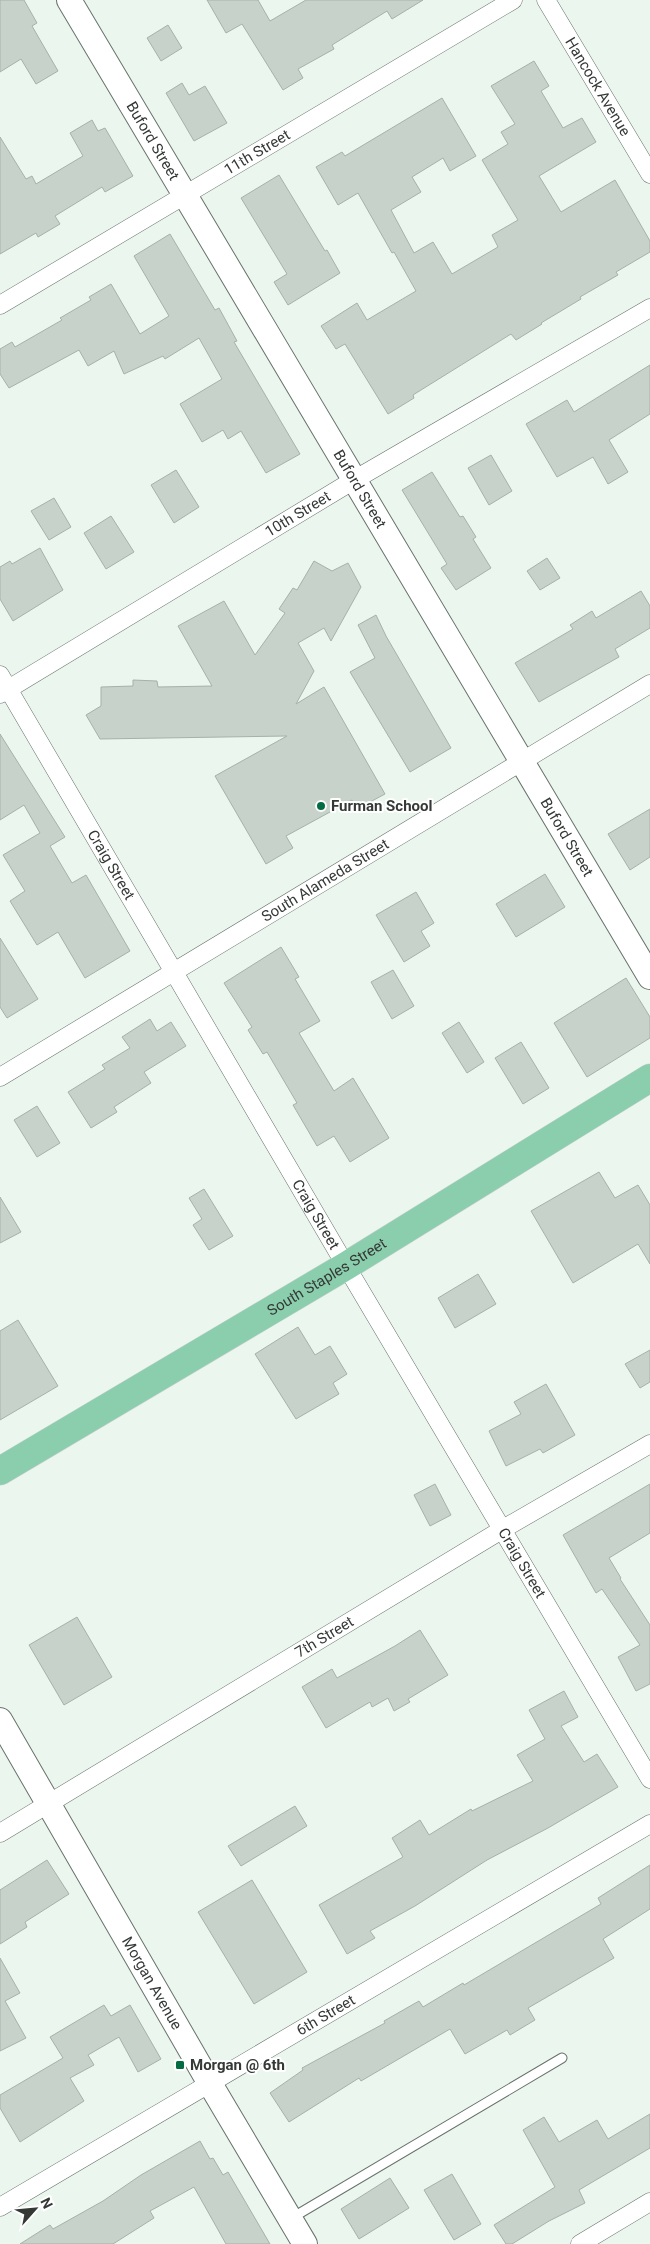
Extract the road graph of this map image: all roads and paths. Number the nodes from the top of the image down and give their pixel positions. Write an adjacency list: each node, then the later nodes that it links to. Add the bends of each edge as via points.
1 (69, 0): 5 (street, Buford Street)
2 (512, 0): 5 (street, 11th Street)
3 (546, 0): 4 (street, Hancock Avenue)
4 (650, 174)
5 (186, 196): 6 (street, 11th Street); 8 (street, Buford Street)
6 (0, 305)
7 (650, 308): 8 (street, 10th Street)
8 (354, 480): 10 (street, 10th Street); 11 (street, Buford Street)
9 (650, 684): 11 (street, South Alameda Street)
10 (3, 686): 12 (street, Craig Street)
11 (522, 762): 12 (street, South Alameda Street); 13 (street, Buford Street)
12 (174, 974): 14 (street, South Alameda Street); 16 (street, Craig Street)
13 (650, 977)
14 (0, 1077)
15 (650, 1078): 16 (main road, South Staples Street)
16 (346, 1266): 18 (main road, South Staples Street); 19 (street, Craig Street)
17 (650, 1444): 19 (street, 7th Street)
18 (0, 1470)
19 (503, 1529): 21 (street, Craig Street); 22 (street, 7th Street)
20 (0, 1720): 22 (street, Morgan Avenue)
21 (650, 1779)
22 (48, 1804): 24 (street, 7th Street); 26 (street, Morgan Avenue)
23 (650, 1824): 26 (street, 6th Street)
24 (0, 1833)
25 (562, 2058): 29 (lane)
26 (209, 2082): 28 (street, 6th Street); 29 (street, Morgan Avenue)
27 (650, 2202): 31 (street)
28 (0, 2207)
29 (290, 2219): 30 (street, Morgan Avenue)
30 (305, 2244)
31 (580, 2244)

